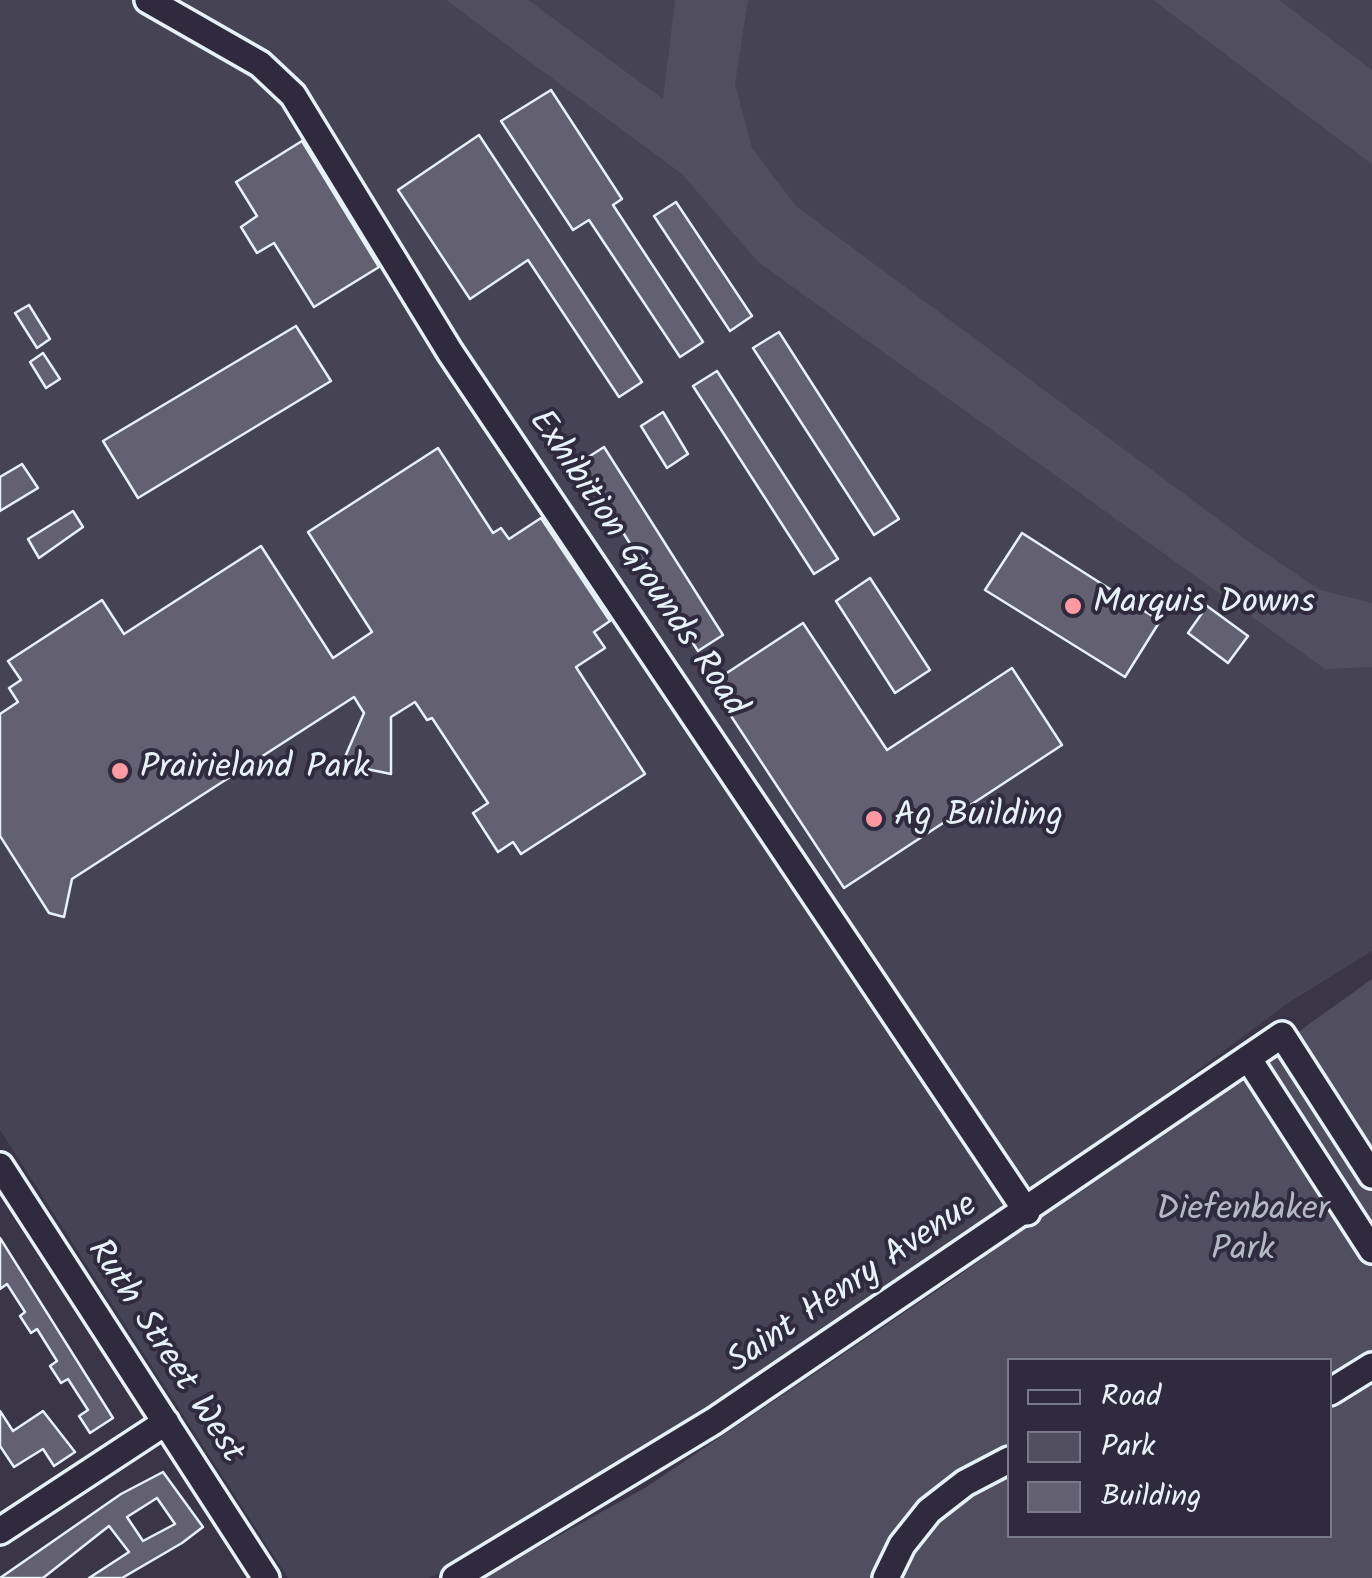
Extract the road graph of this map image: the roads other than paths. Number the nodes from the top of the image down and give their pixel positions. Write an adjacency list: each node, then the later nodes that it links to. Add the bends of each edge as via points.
1 (148, 0): 5 (street, Exhibition Grounds Road, via 260,64 293,95 450,352)
2 (1248, 1058): 4 (street, Saint Henry Avenue, via 1282,1034); 5 (street, Saint Henry Avenue); 6 (street)
3 (0, 1166): 9 (street, Ruth Street West)
4 (1372, 1175)
5 (1027, 1212): 13 (street, Saint Henry Avenue, via 714,1421)
6 (1372, 1250)
7 (1372, 1366): 8 (street)
8 (1332, 1391)
9 (166, 1422): 11 (street); 12 (street, Ruth Street West)
10 (1007, 1461): 14 (street, via 964,1482 929,1511)
11 (0, 1531)
12 (266, 1578)
13 (455, 1578)
14 (886, 1578)

